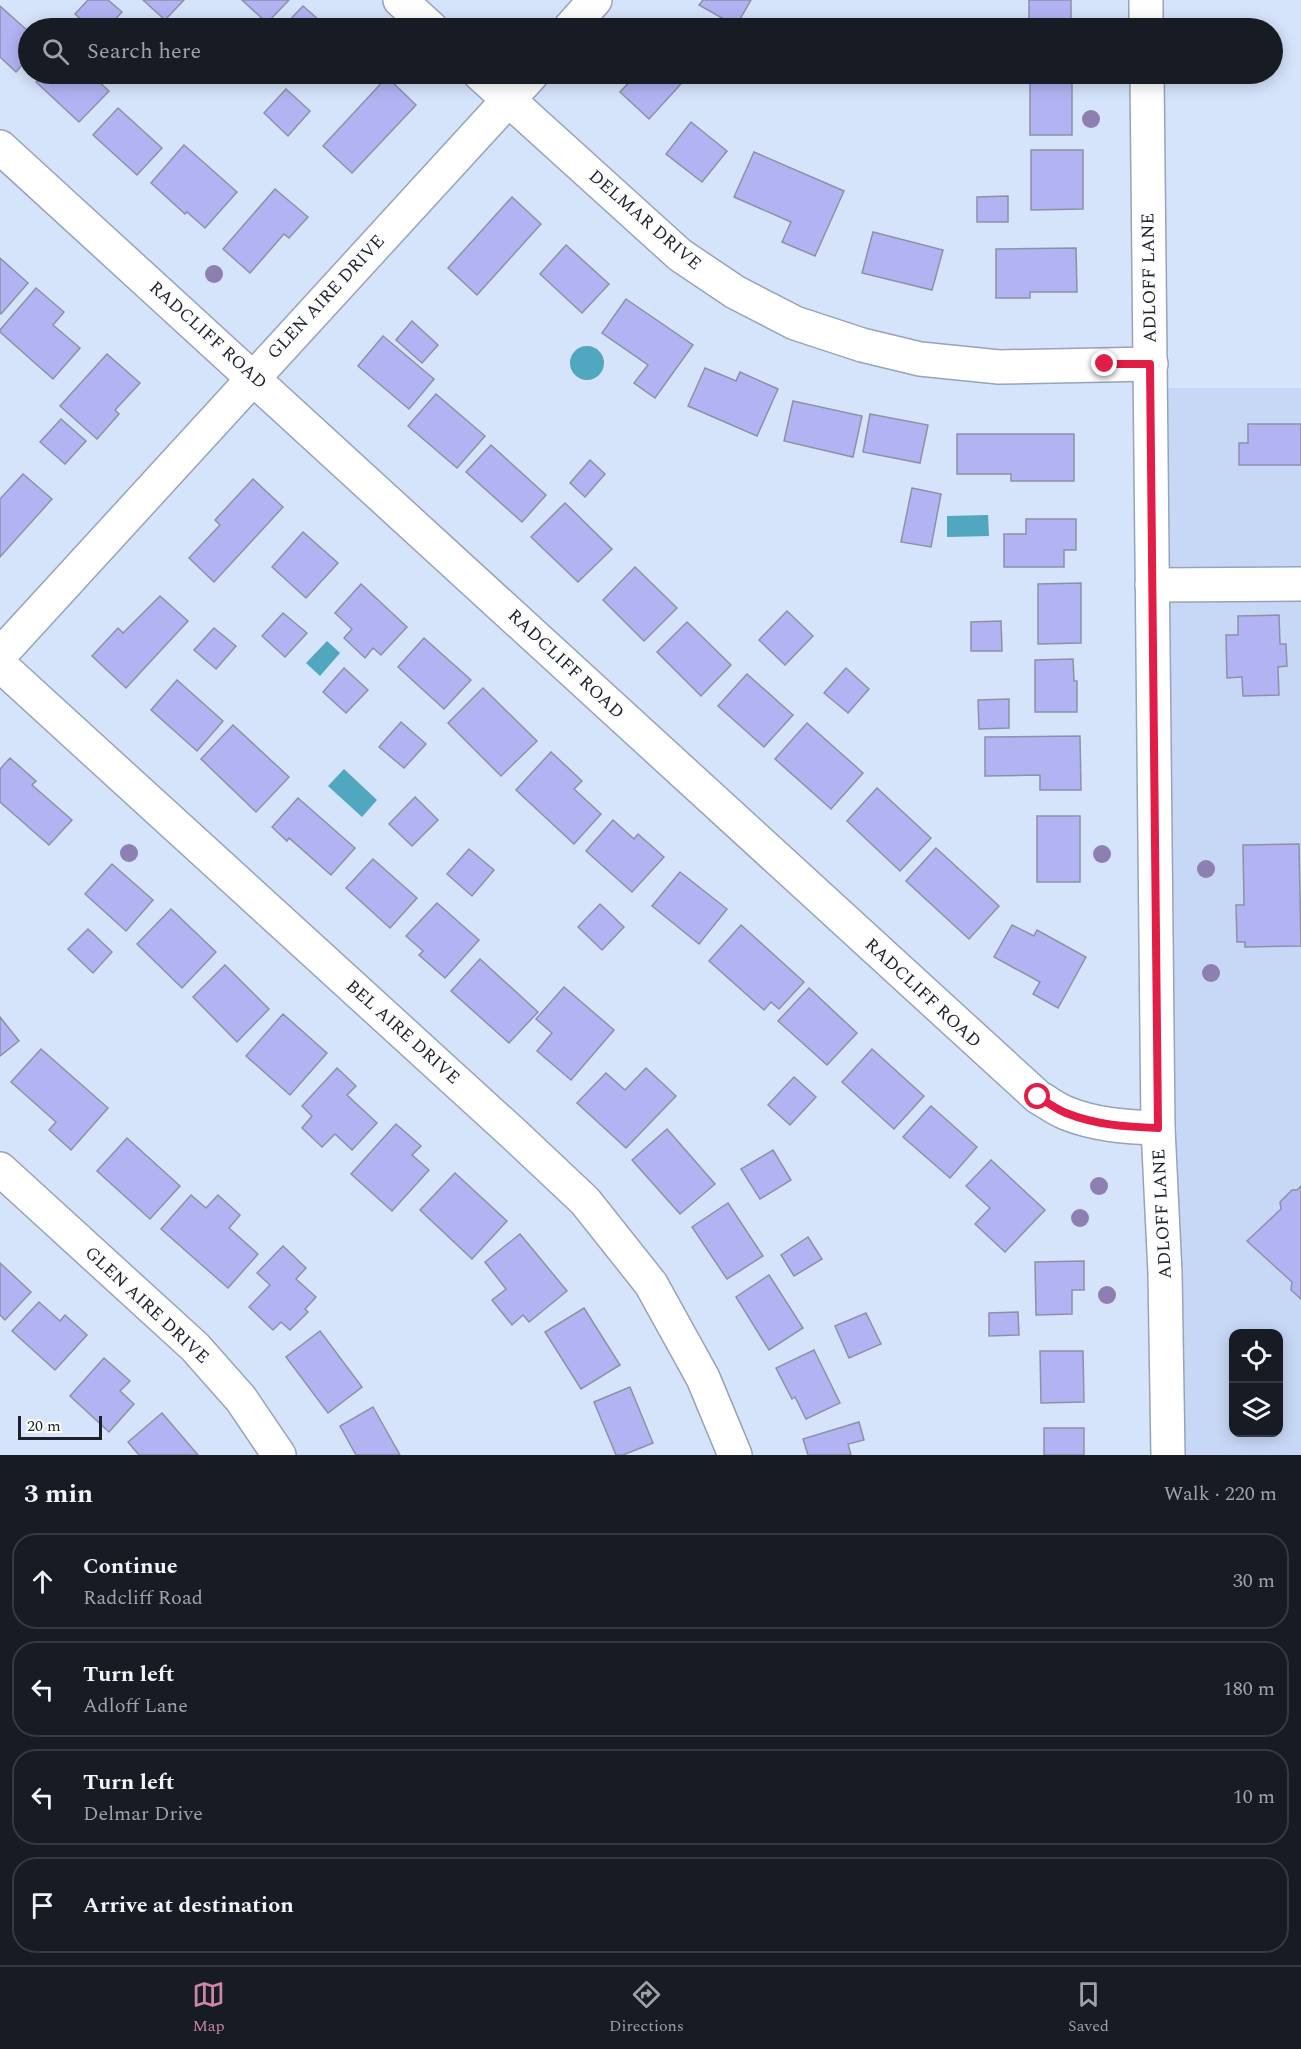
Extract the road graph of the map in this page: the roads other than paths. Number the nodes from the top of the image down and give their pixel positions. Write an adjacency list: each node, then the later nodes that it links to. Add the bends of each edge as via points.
1 (400, 0): 4 (street)
2 (595, 0): 5 (street)
3 (1146, 0): 6 (street)
4 (420, 18)
5 (579, 18)
6 (1146, 18)
7 (492, 84): 10 (street, DELMAR DRIVE)
8 (523, 84): 10 (street, GLEN AIRE DRIVE)
9 (1147, 84): 12 (street, ADLOFF LANE)
10 (509, 99): 12 (street, DELMAR DRIVE, via 680,255 735,292 795,323 862,345 921,358 999,367); 13 (street, GLEN AIRE DRIVE)
11 (0, 147): 13 (street, RADCLIFF ROAD)
12 (1150, 364): 15 (street, ADLOFF LANE)
13 (253, 377): 16 (street, GLEN AIRE DRIVE); 18 (street, RADCLIFF ROAD, via 1038,1097 1065,1113 1104,1124)
14 (1301, 584): 15 (street)
15 (1152, 585): 18 (street, ADLOFF LANE)
16 (0, 655)
17 (0, 665): 21 (street, BEL AIRE DRIVE, via 585,1201 651,1284 703,1378)
18 (1158, 1128): 22 (street, ADLOFF LANE)
19 (0, 1169): 20 (street, GLEN AIRE DRIVE, via 195,1347 242,1399)
20 (279, 1455)
21 (735, 1455)
22 (1168, 1455)

